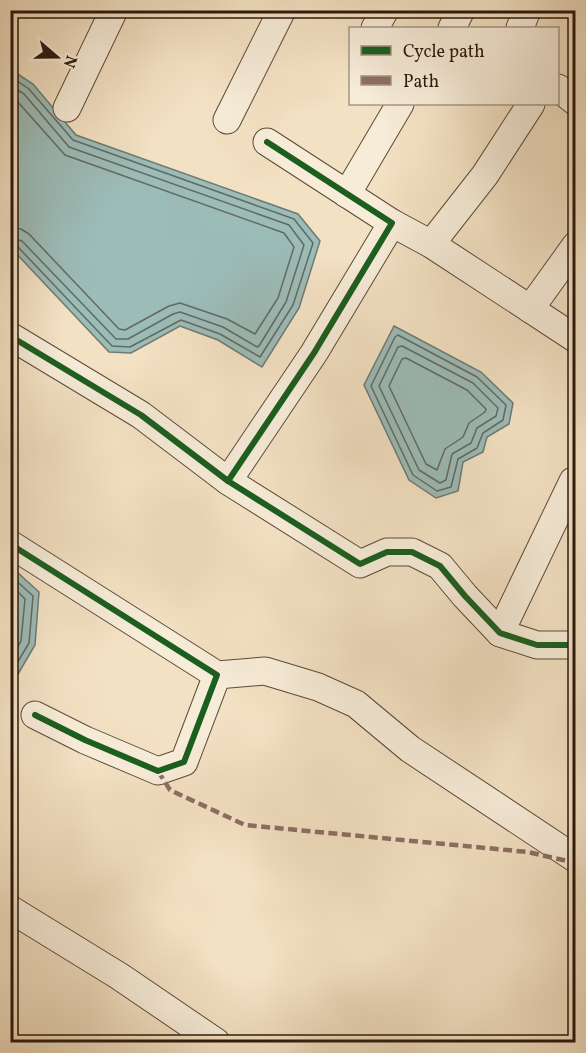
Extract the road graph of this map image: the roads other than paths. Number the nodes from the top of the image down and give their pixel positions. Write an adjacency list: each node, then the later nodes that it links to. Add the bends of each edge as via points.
1 (114, 10): 13 (street)
2 (282, 10): 14 (street)
3 (385, 10): 6 (street)
4 (461, 10): 7 (street)
5 (527, 10): 8 (street)
6 (376, 27)
7 (452, 27)
8 (520, 27)
9 (559, 89): 10 (street)
10 (576, 102)
11 (399, 105): 16 (street)
12 (530, 105): 18 (street, via 485,175)
13 (67, 108)
14 (227, 120)
15 (267, 142): 16 (street)
16 (347, 194): 17 (street)
17 (392, 223): 18 (street); 23 (street, via 315,353)
18 (431, 244): 20 (street)
19 (576, 245): 20 (street)
20 (530, 309): 22 (street)
21 (10, 336): 23 (street, via 141,415)
22 (576, 339)
23 (228, 481): 27 (street, via 360,564 387,552 412,552 440,566)
24 (573, 481): 25 (street)
25 (567, 517): 27 (street)
26 (10, 544): 29 (street)
27 (500, 633): 28 (street, via 537,645)
28 (576, 645)
29 (217, 675): 30 (street, via 184,762 158,771); 31 (street, via 265,671 318,687 356,704 410,748)
30 (35, 715)
31 (576, 859)
32 (10, 909): 33 (street)
33 (216, 1042)

